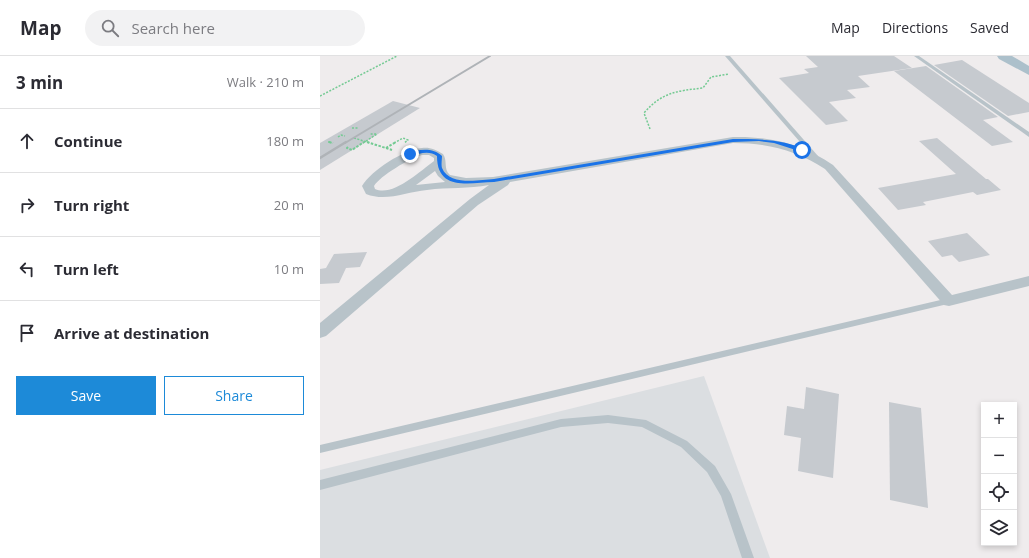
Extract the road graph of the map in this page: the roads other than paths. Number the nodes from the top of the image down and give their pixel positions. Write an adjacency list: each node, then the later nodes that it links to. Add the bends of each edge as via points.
1 (727, 56): 6 (lane)
2 (916, 56): 5 (lane)
3 (1003, 56): 4 (main road)
4 (1029, 71)
5 (1029, 135)
6 (816, 157): 8 (street, via 789,145 759,140 733,140); 12 (street, via 829,167)
7 (439, 163): 9 (street, via 441,173 453,180); 10 (street); 10 (street, via 439,156 431,151 416,152 371,181 368,186 370,191 377,194)
8 (516, 177): 9 (street); 13 (street, via 496,186 474,202)
9 (494, 181): 10 (street, via 462,186 427,186)
10 (396, 192)
11 (1029, 281): 12 (street)
12 (949, 301): 14 (lane)
13 (320, 332)
14 (320, 449)
15 (320, 485): 16 (lane, via 561,423 608,419 643,423 684,444 711,469 726,494)
16 (748, 558)

